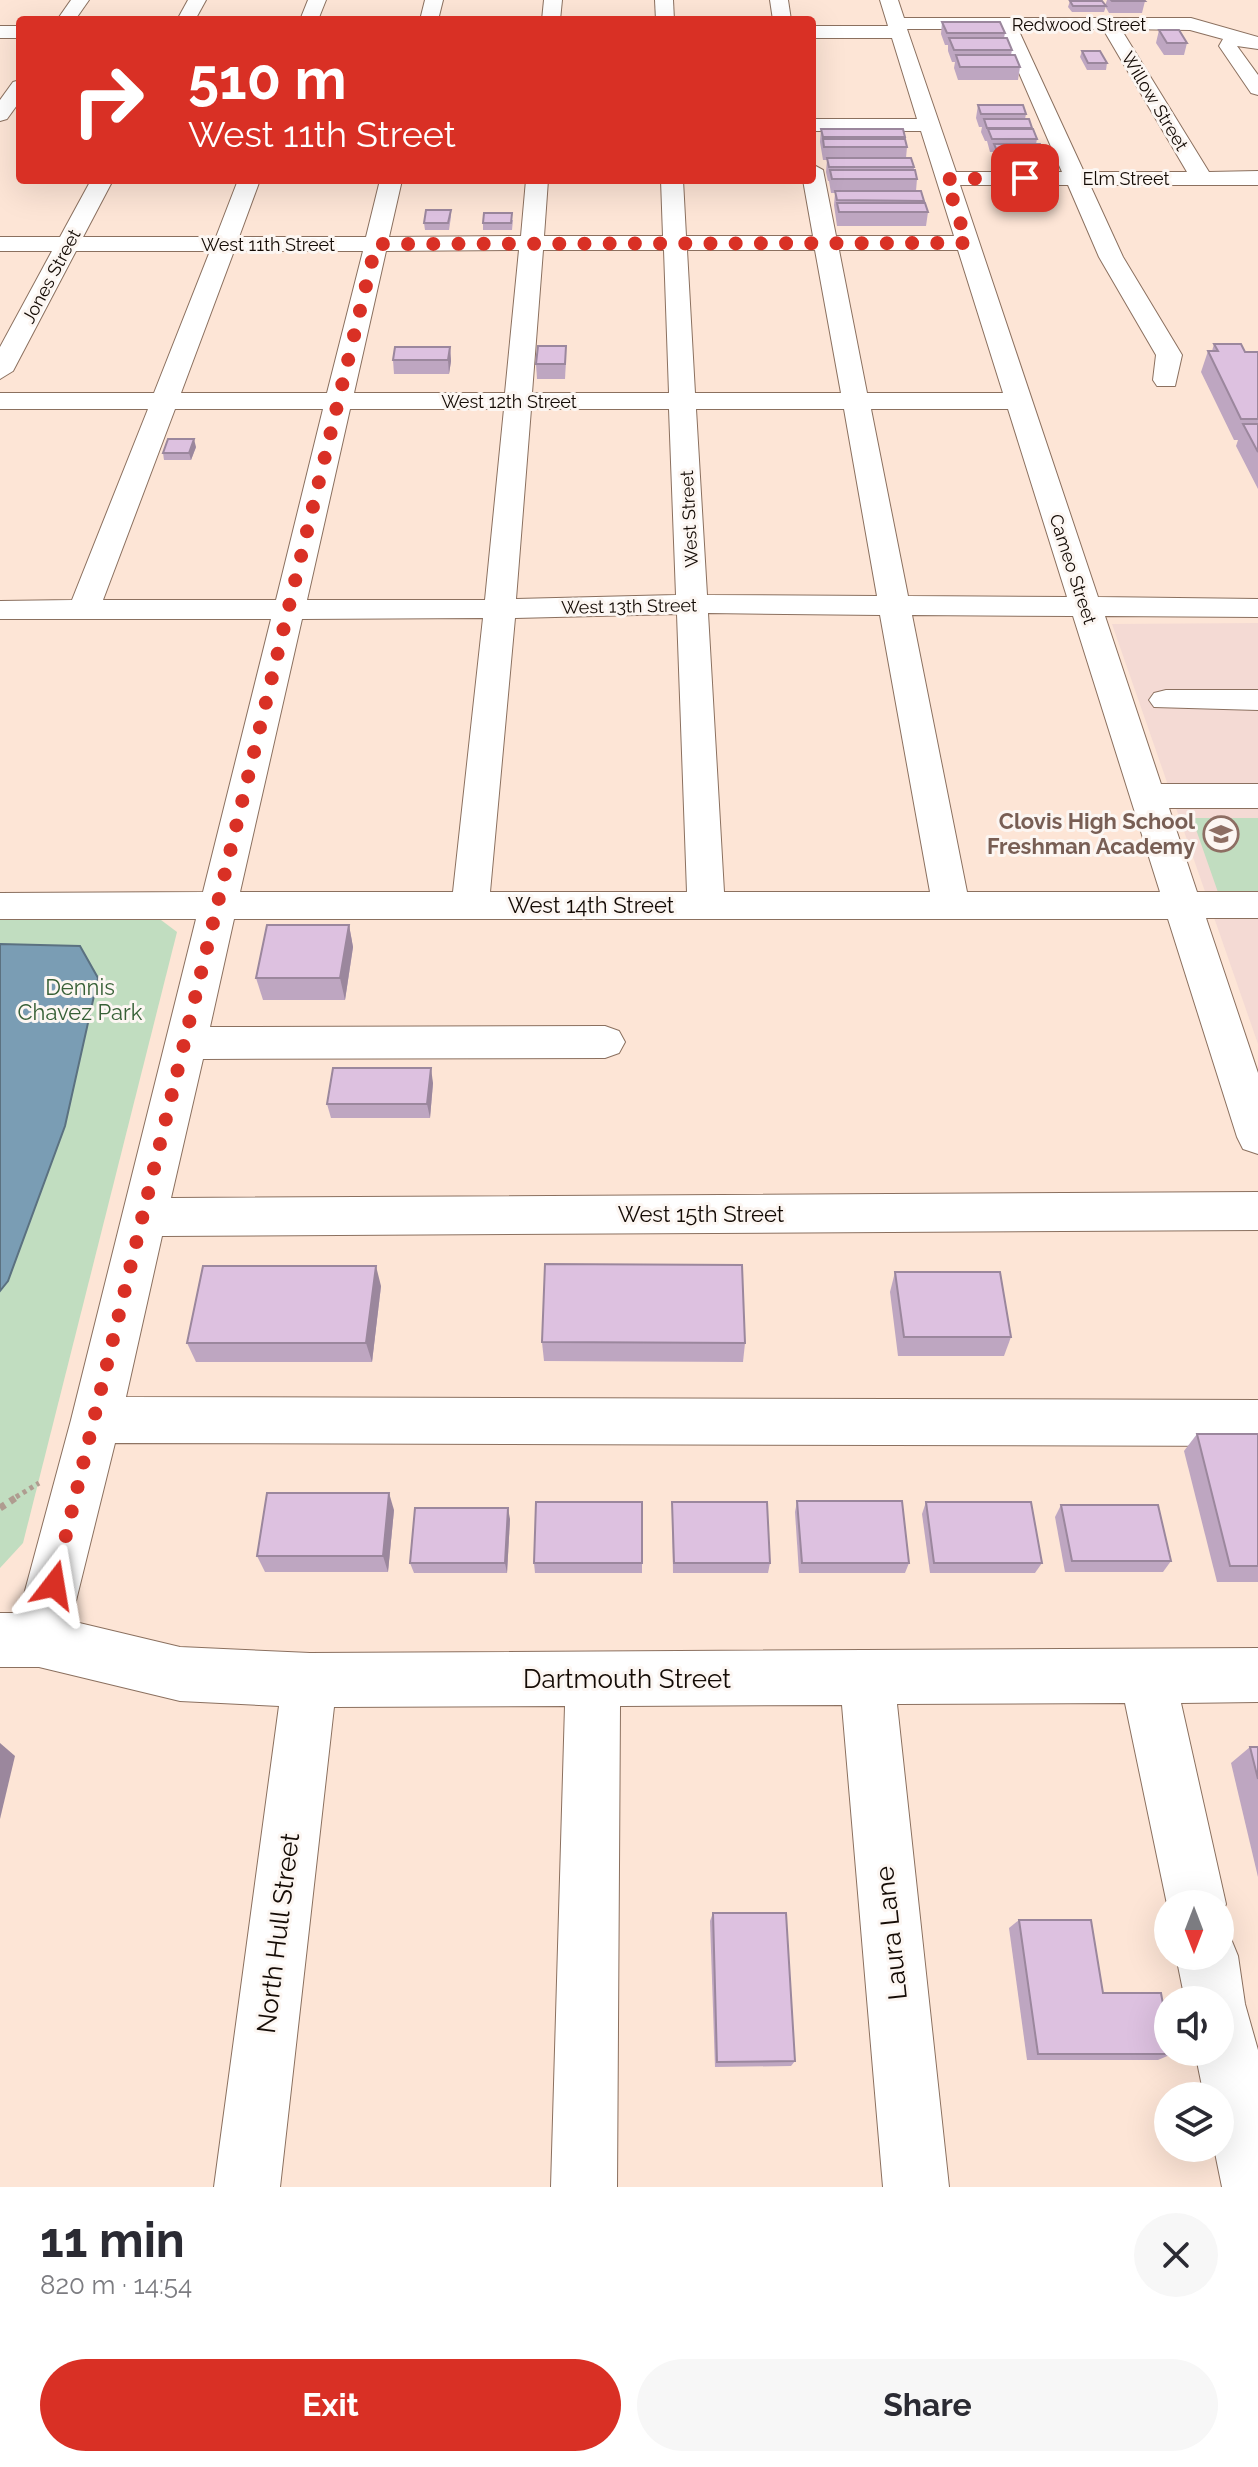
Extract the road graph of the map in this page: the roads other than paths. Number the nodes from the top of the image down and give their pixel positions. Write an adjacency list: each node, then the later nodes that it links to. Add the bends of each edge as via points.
1 (1199, 9): 5 (street)
2 (895, 18): 3 (street, Redwood Street); 6 (street, Redwood Street); 13 (street, Cameo Street)
3 (1007, 24): 4 (street, Redwood Street); 14 (street)
4 (1109, 24): 5 (street, Redwood Street); 15 (street, Willow Street)
5 (1212, 28): 7 (street, Redwood Street)
6 (816, 31)
7 (1234, 36): 8 (street, Redwood Street); 9 (street, via 1228,46)
8 (1258, 43)
9 (1258, 89)
10 (16, 92): 11 (street)
11 (0, 115)
12 (816, 125): 13 (street)
13 (929, 125): 17 (street, Cameo Street)
14 (1077, 178): 15 (street, Elm Street); 17 (street, Elm Street); 33 (street, via 1111,257 1169,355)
15 (1202, 178): 16 (street, Elm Street)
16 (1258, 178)
17 (946, 179): 24 (street, Cameo Street)
18 (100, 184): 26 (street, Jones Street)
19 (247, 184): 27 (street)
20 (390, 184): 28 (street)
21 (537, 184): 29 (street)
22 (672, 184): 30 (street, West Street)
23 (814, 184): 31 (street)
24 (967, 243): 31 (street, West 11th Street); 40 (street, Cameo Street)
25 (0, 244): 26 (street, West 11th Street)
26 (68, 244): 27 (street, West 11th Street); 32 (street, Jones Street)
27 (224, 244): 28 (street, West 11th Street); 35 (street)
28 (376, 244): 29 (street, West 11th Street); 36 (street)
29 (531, 244): 30 (street, West 11th Street); 37 (street)
30 (675, 244): 31 (street, West 11th Street); 38 (street, West Street)
31 (825, 244): 39 (street)
32 (0, 371)
33 (1166, 380)
34 (0, 401): 35 (street, West 12th Street)
35 (164, 401): 36 (street, West 12th Street); 48 (street)
36 (339, 401): 37 (street, West 12th Street); 44 (street)
37 (517, 401): 38 (street, West 12th Street); 45 (street)
38 (682, 401): 39 (street, West 12th Street); 41 (street, West Street)
39 (854, 401): 40 (street, West 12th Street); 42 (street)
40 (1019, 401): 46 (street, Cameo Street)
41 (694, 604): 42 (street, West 13th Street); 45 (street, West 13th Street); 54 (street, West Street)
42 (895, 604): 46 (street, West 13th Street); 55 (street)
43 (1258, 608): 46 (street, West 13th Street)
44 (289, 609): 45 (street, West 13th Street); 48 (street, West 13th Street); 59 (street)
45 (500, 609): 53 (street)
46 (1086, 609): 51 (street, Cameo Street)
47 (0, 610): 48 (street, West 13th Street)
48 (84, 610)
49 (1166, 700): 50 (street)
50 (1258, 700)
51 (1147, 796): 52 (street); 56 (street, Cameo Street)
52 (1258, 796)
53 (470, 905): 54 (street, West 14th Street); 59 (street, West 14th Street)
54 (706, 905): 55 (street, West 14th Street)
55 (951, 905): 56 (street, West 14th Street)
56 (1182, 905): 57 (street, West 14th Street); 62 (street, Cameo Street)
57 (1258, 905)
58 (0, 906): 59 (street, West 14th Street)
59 (219, 906): 61 (street)
60 (605, 1042): 61 (street)
61 (186, 1043): 64 (street)
62 (1258, 1137)
63 (1258, 1211): 64 (street, West 15th Street)
64 (145, 1217): 65 (street)
65 (96, 1420): 66 (street); 67 (street)
66 (1258, 1423)
67 (20, 1640): 72 (street, Dartmouth Street, via 180,1674)
68 (1258, 1675): 69 (street, Dartmouth Street)
69 (1147, 1676): 71 (street, Dartmouth Street); 73 (street)
70 (593, 1679): 71 (street, Dartmouth Street); 72 (street, Dartmouth Street); 76 (street)
71 (867, 1679): 77 (street, Laura Lane)
72 (310, 1680): 75 (street, North Hull Street)
73 (1193, 1890)
74 (1230, 2066): 78 (street)
75 (247, 2187)
76 (584, 2187)
77 (916, 2187)
78 (1255, 2187)

